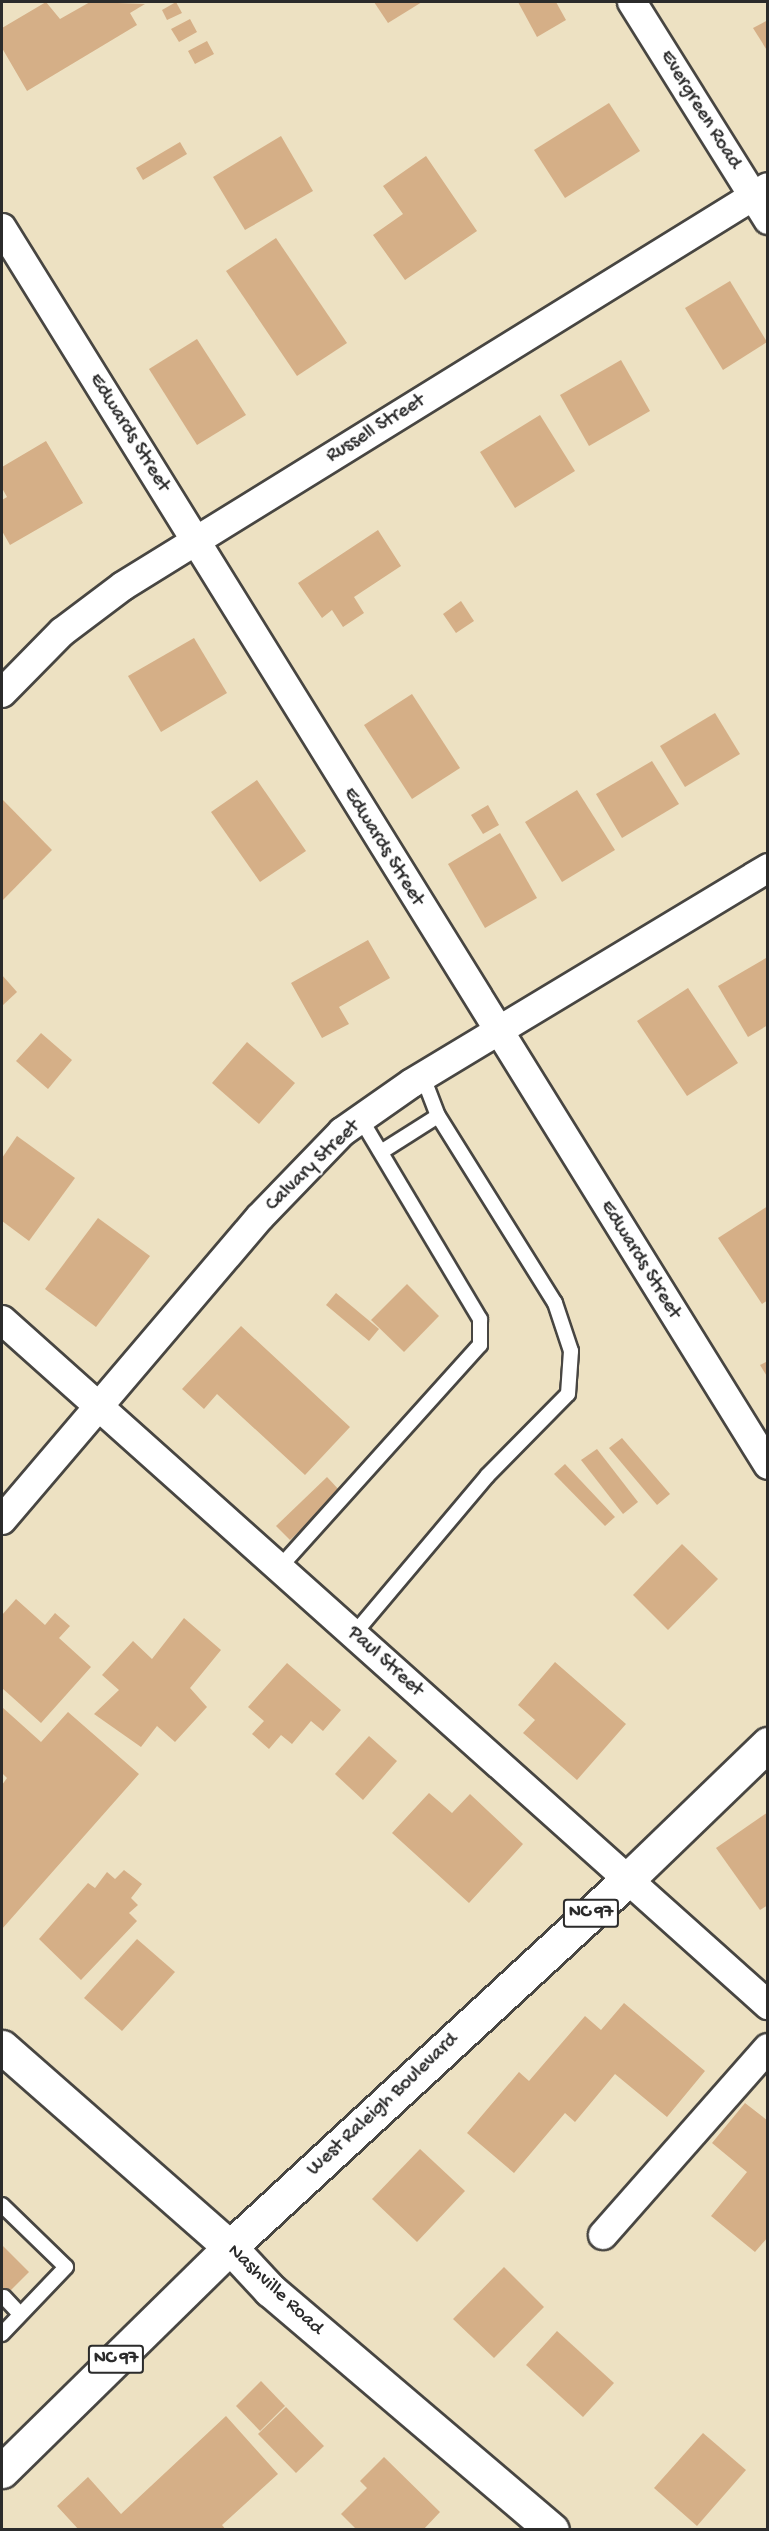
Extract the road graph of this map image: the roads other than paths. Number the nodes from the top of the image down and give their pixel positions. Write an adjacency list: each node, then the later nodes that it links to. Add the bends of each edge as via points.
1 (632, 2): 2 (street, Evergreen Road)
2 (763, 201): 4 (street, Russell Street)
3 (2, 228): 4 (street, Edwards Street)
4 (195, 540): 5 (street, Russell Street, via 62,632); 7 (street, Edwards Street)
5 (2, 693)
6 (768, 868): 7 (street, Calvary Street)
7 (498, 1034): 8 (street, Calvary Street); 14 (street, Edwards Street)
8 (423, 1077): 9 (lane); 10 (street, Calvary Street)
9 (438, 1116): 11 (lane); 17 (lane, via 555,1303 571,1351 568,1394 488,1476)
10 (361, 1119): 11 (lane); 13 (street, Calvary Street, via 304,1169 260,1217)
11 (381, 1152): 16 (lane, via 480,1319 480,1345)
12 (2, 1320): 13 (street, Paul Street)
13 (101, 1407): 15 (street, Calvary Street); 16 (street, Paul Street)
14 (768, 1465)
15 (2, 1520)
16 (280, 1568): 17 (street, Paul Street)
17 (354, 1634): 19 (street, Paul Street)
18 (768, 1744): 19 (main road, West Raleigh Boulevard / NC 97)
19 (627, 1880): 20 (street, Paul Street); 25 (main road, West Raleigh Boulevard / NC 97)
20 (768, 2005)
21 (2, 2047): 25 (main road, Nashville Road)
22 (768, 2048): 24 (street)
23 (2, 2205): 27 (lane, via 66,2267)
24 (603, 2235)
25 (230, 2247): 29 (main road, West Raleigh Boulevard / NC 97); 30 (main road, Nashville Road, via 270,2290)
26 (4, 2297): 27 (lane)
27 (20, 2314): 28 (lane)
28 (2, 2334)
29 (2, 2471)
30 (552, 2529)

